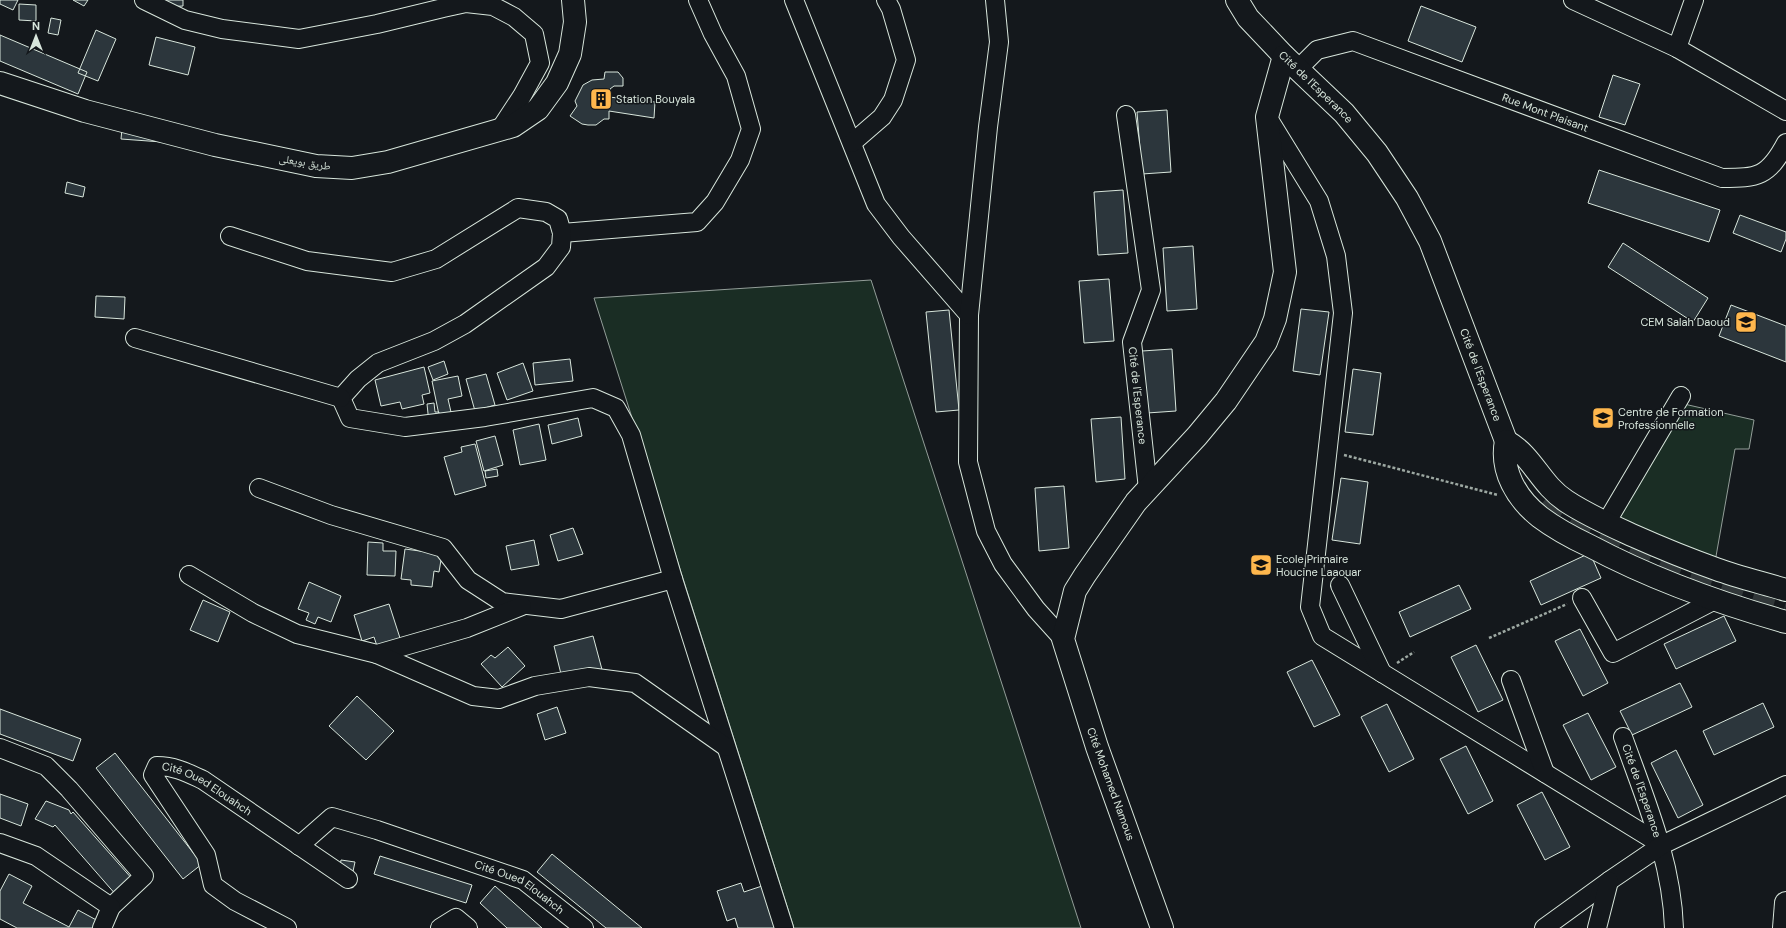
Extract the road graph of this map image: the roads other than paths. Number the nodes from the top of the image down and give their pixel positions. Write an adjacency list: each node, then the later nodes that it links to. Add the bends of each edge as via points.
1 (144, 0): 16 (street, via 185,20 222,29 299,39 460,4 492,6 514,17 534,34 540,63)
2 (573, 0): 16 (main road, طريق بويعلى, via 575,22 570,54 557,83 538,109 513,126)
3 (698, 0): 19 (street, via 736,76 751,128 736,166 715,202 697,222)
4 (794, 0): 17 (street)
5 (886, 0): 17 (street, via 906,60 893,100 882,117)
6 (995, 0): 21 (street, via 999,42)
7 (1237, 0): 11 (main road, via 1248,18)
8 (1573, 0): 10 (street)
9 (1694, 0): 10 (street)
10 (1677, 48): 13 (street)
11 (1291, 62): 15 (main road, Cité de l'Esperance); 18 (street, Rue Mont Plaisant, via 1317,50 1353,41 1722,178 1750,178 1772,167); 25 (main road, Cité de l'Esperance, via 1344,113 1377,153 1407,198 1430,241)
12 (0, 83): 16 (main road, طريق بويعلى, via 85,111 215,145 316,166 352,168 388,162)
13 (1786, 111)
14 (1126, 115): 27 (street, Cité de l'Esperance, via 1151,290 1132,342)
15 (1267, 117): 27 (main road, Cité de l'Esperance, via 1285,272 1275,319 1266,342 1226,401); 40 (street, via 1319,201 1336,256 1344,313 1310,607 1322,636)
16 (499, 131)
17 (852, 143): 21 (street, via 876,204 901,237)
18 (1786, 143)
19 (562, 233): 20 (street, via 558,219 546,212 518,208 436,259 392,272 306,261); 24 (street, via 561,247 546,267 465,324 434,341 378,363 358,378)
20 (230, 236)
21 (969, 315): 38 (street, via 968,462 986,531 1003,564)
22 (135, 338): 24 (street)
23 (1681, 396): 29 (street)
24 (341, 398): 31 (street, via 350,418 404,427 593,398 616,408 631,435)
25 (1506, 442): 28 (main road, Cité de l'Esperance, via 1524,479); 29 (main road, via 1521,451 1551,490 1573,506); 35 (main road, via 1504,462 1510,481 1528,506 1540,517 1606,555 1688,590)
26 (259, 488): 36 (street, via 331,515 443,548 468,580 502,602)
27 (1148, 489): 38 (main road, Cité de l'Esperance, via 1110,538 1075,591)
28 (1544, 501)
29 (1606, 523): 33 (main road, via 1717,570)
30 (189, 576): 39 (street, via 253,613 297,634)
31 (673, 579): 36 (street, via 561,609); 43 (street)
32 (1340, 585): 40 (street)
33 (1786, 590)
34 (1582, 598): 35 (street, via 1613,653)
35 (1717, 599): 37 (main road)
36 (524, 605): 39 (street, via 467,628)
37 (1786, 622)
38 (1063, 640): 60 (main road, Cité Mohamed Namous, via 1097,747)
39 (377, 654): 43 (street, via 473,696 499,699 535,686 589,678 635,683)
40 (1382, 672): 45 (street)
41 (1511, 680): 45 (street)
42 (1623, 737): 48 (street, Cité de l'Esperance)
43 (726, 747): 59 (street)
44 (0, 748): 53 (street, via 46,766 144,876)
45 (1545, 773): 48 (street)
46 (1786, 785): 48 (street)
47 (0, 844): 53 (street, via 36,856)
48 (1662, 845): 51 (street); 63 (street, via 1674,902)
49 (299, 846): 50 (street, Cité Oued Elouahch); 55 (street, Cité Oued Elouahch, via 203,780 182,770 157,766 153,775 206,855 214,885 235,901); 58 (street, Cité Oued Elouahch, via 332,817 523,880)
50 (348, 879)
51 (1609, 881): 61 (street); 62 (street)
52 (1786, 902): 64 (main road)
53 (112, 908): 54 (street)
54 (102, 928)
55 (287, 928)
56 (440, 928): 57 (street, via 456,918)
57 (468, 928)
58 (584, 928)
59 (784, 928)
60 (1162, 928)
61 (1544, 928)
62 (1597, 928)
63 (1674, 928)
64 (1784, 928)

